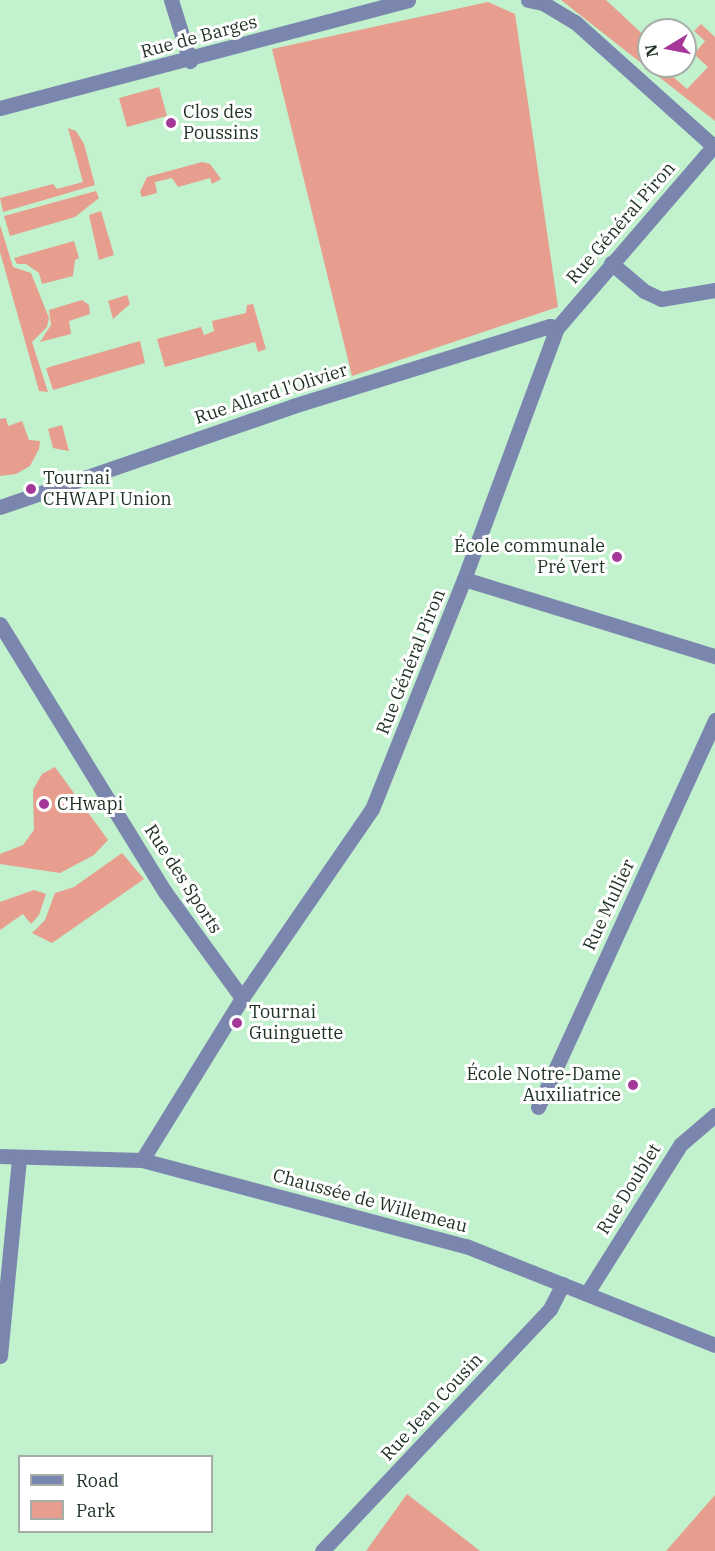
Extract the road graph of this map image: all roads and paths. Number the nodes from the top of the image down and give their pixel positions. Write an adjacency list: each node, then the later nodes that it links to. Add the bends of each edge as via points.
1 (171, 0): 4 (street)
2 (408, 0): 4 (street, Rue de Barges)
3 (528, 0): 6 (street, via 543,3 575,22)
4 (190, 61): 5 (street, Rue de Barges)
5 (0, 108)
6 (714, 145): 7 (street, Rue Général Piron)
7 (611, 264): 8 (street, via 644,291 661,299); 9 (street, Rue Général Piron)
8 (715, 290)
9 (557, 328): 10 (street, Rue Allard l'Olivier, via 550,326 293,406); 11 (street, Rue Général Piron)
10 (0, 507)
11 (464, 579): 13 (street); 15 (street, Rue Général Piron, via 372,809)
12 (0, 624): 15 (street, Rue des Sports, via 165,892)
13 (715, 656)
14 (715, 720): 16 (street, Rue Mullier)
15 (242, 998): 20 (street, Rue Général Piron)
16 (538, 1107)
17 (715, 1114): 22 (street, Rue Doublet, via 681,1144)
18 (0, 1156): 19 (street, Chaussée de Willemeau)
19 (19, 1157): 20 (street, Chaussée de Willemeau); 24 (street)
20 (142, 1160): 21 (street, Chaussée de Willemeau, via 466,1246)
21 (563, 1284): 22 (street, Chaussée de Willemeau); 25 (street, Rue Jean Cousin, via 550,1309)
22 (587, 1293): 23 (street, Chaussée de Willemeau)
23 (715, 1346)
24 (0, 1356)
25 (322, 1551)

